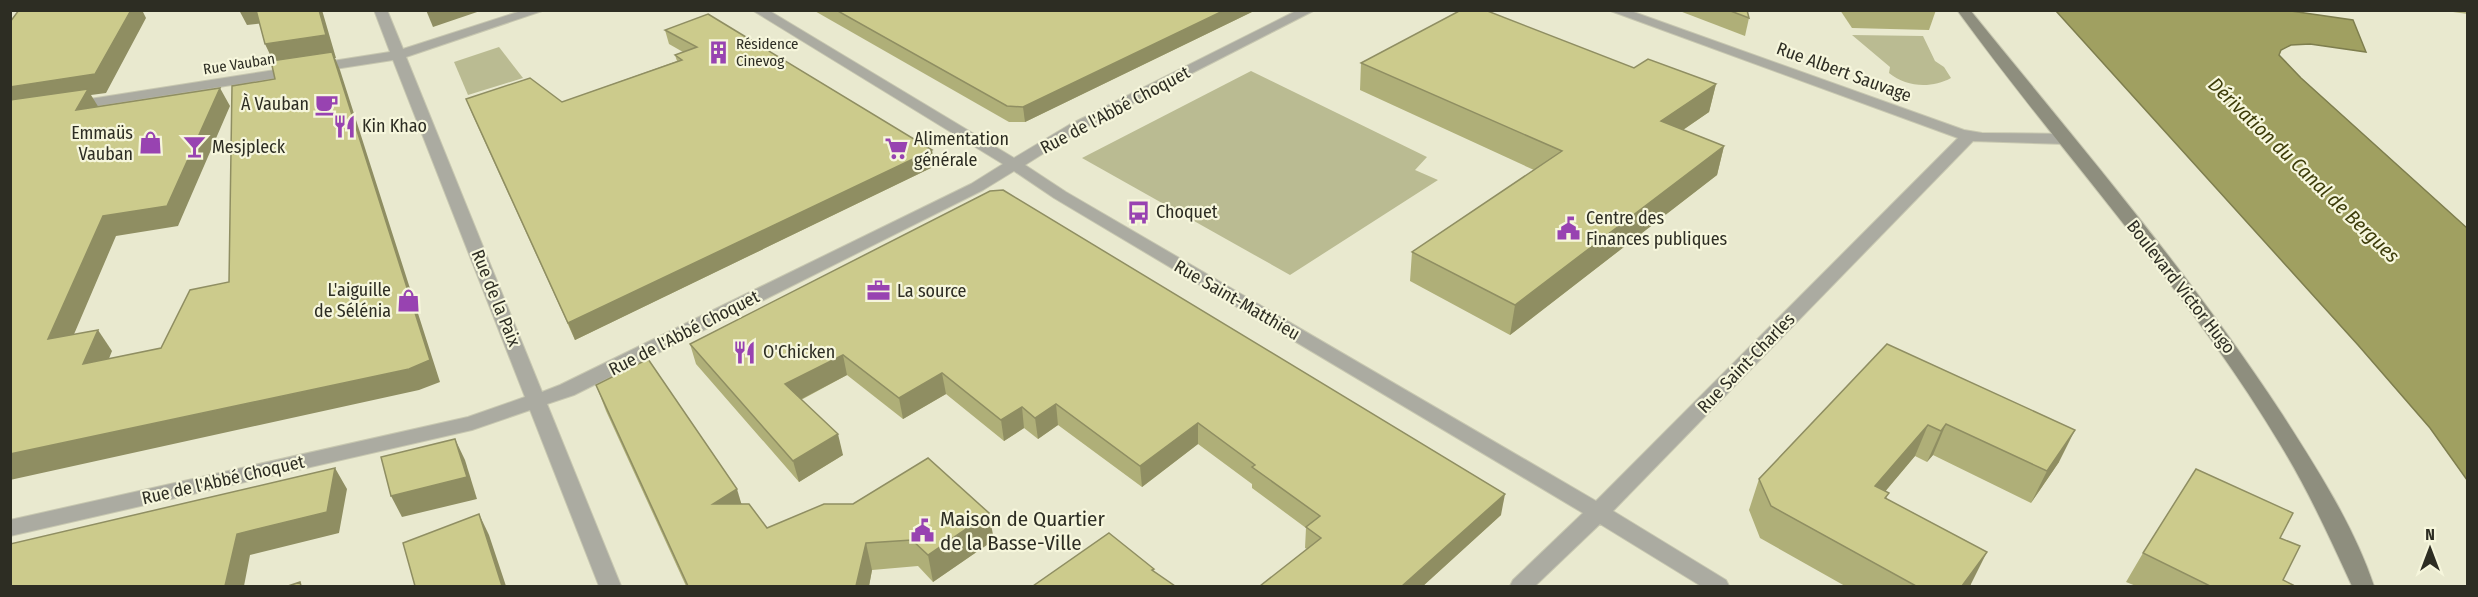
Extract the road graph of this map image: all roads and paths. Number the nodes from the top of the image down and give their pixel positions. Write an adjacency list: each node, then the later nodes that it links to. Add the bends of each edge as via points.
1 (380, 10): 8 (street, Rue de la Paix)
2 (539, 10): 8 (street, Rue Vauban)
3 (758, 10): 12 (street, Rue Saint-Matthieu)
4 (1309, 10): 12 (street, Rue de l'Abbé Choquet, via 1074,128)
5 (1614, 10): 7 (street, Rue Albert Sauvage)
6 (1964, 10): 11 (main road, Boulevard Victor Hugo)
7 (1620, 11): 10 (street, Rue Albert Sauvage)
8 (399, 55): 9 (street, Rue Vauban); 13 (street, Rue de la Paix)
9 (57, 108)
10 (1969, 136): 11 (street, Rue Albert Sauvage); 14 (street, Rue Saint-Charles)
11 (2066, 139): 19 (main road, Boulevard Victor Hugo, via 2204,314 2285,432 2322,498)
12 (1014, 165): 13 (street, Rue de l'Abbé Choquet, via 962,195 594,378); 14 (street, Rue Saint-Matthieu)
13 (537, 402): 15 (street, Rue de l'Abbé Choquet, via 442,430); 16 (street, Rue de la Paix)
14 (1598, 512): 17 (street, Rue Saint-Charles); 18 (street, Rue Saint-Matthieu)
15 (10, 528)
16 (610, 586)
17 (1521, 586)
18 (1718, 586)
19 (2363, 586)

